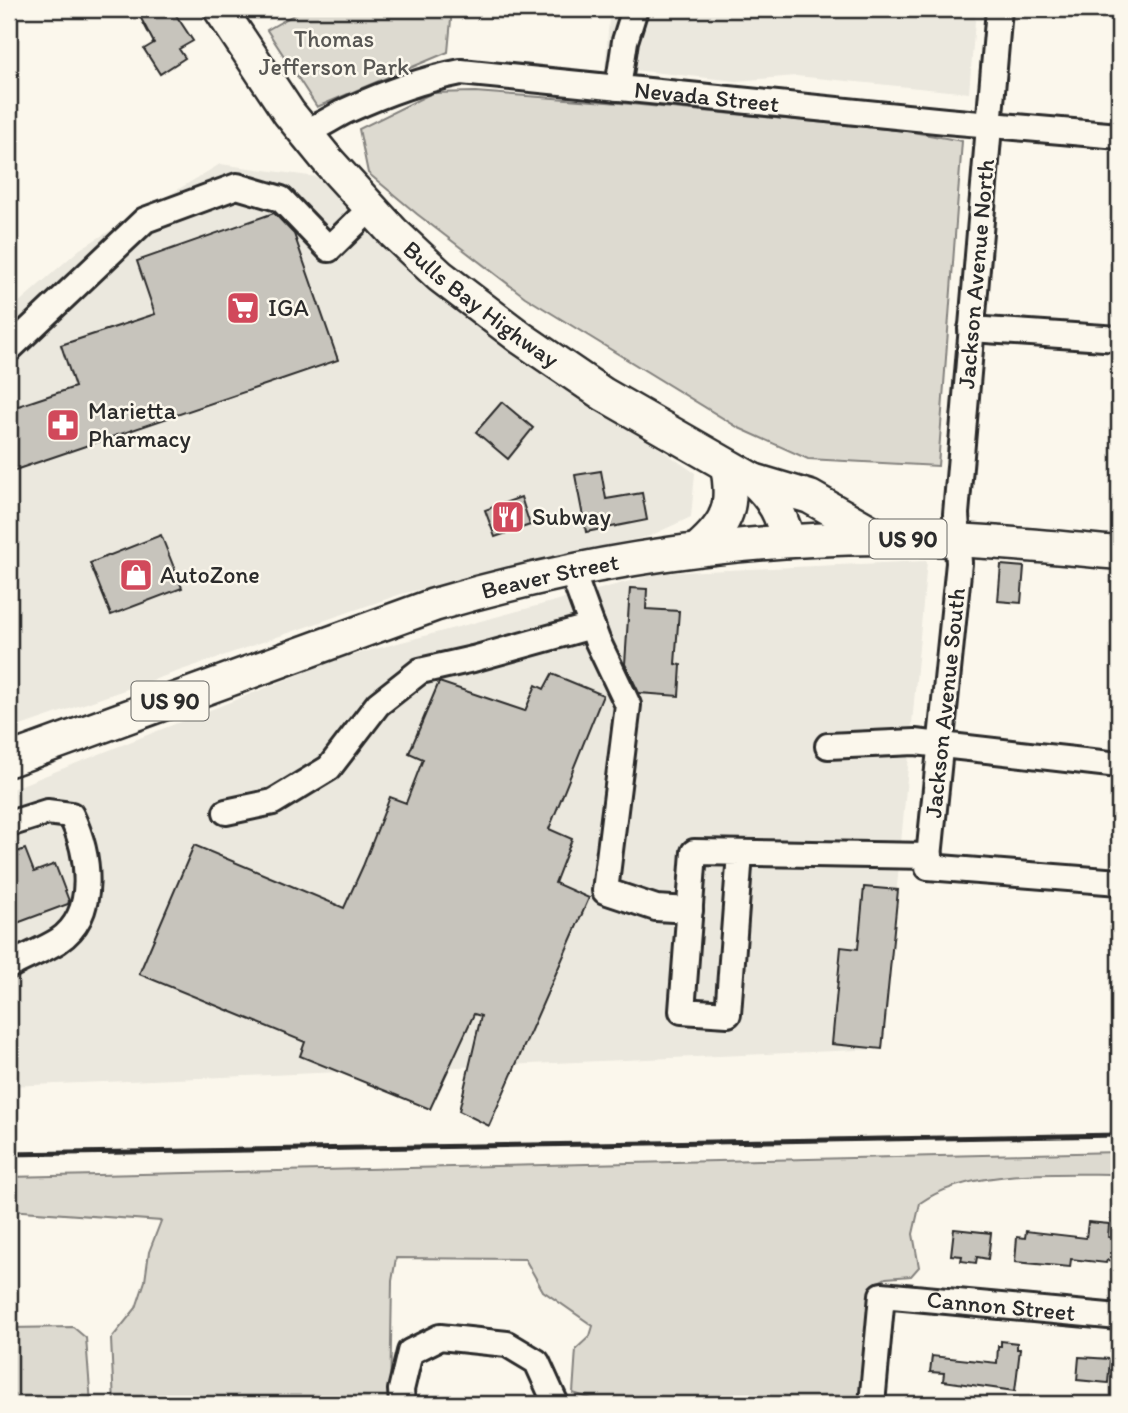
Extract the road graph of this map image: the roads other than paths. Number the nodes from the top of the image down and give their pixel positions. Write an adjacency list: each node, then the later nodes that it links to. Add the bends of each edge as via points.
1 (220, 9): 6 (main road, Bulls Bay Highway)
2 (635, 9): 4 (street)
3 (999, 9): 5 (street, Jackson Avenue North)
4 (618, 88): 5 (street, Nevada Street); 6 (street, Nevada Street, via 461,72 405,85)
5 (990, 124): 7 (street, Nevada Street); 9 (street, Jackson Avenue North)
6 (304, 130): 8 (main road, Bulls Bay Highway)
7 (1119, 136)
8 (371, 208): 11 (street, via 329,249 281,199 237,186 145,220); 12 (main road, Bulls Bay Highway, via 440,276 499,323 603,394)
9 (971, 329): 10 (street); 14 (street, Jackson Avenue North)
10 (1119, 340)
11 (9, 349)
12 (740, 473): 13 (main road, via 810,498); 15 (main road, Bulls Bay Highway, via 767,492); 16 (main road, via 731,488 726,520)
13 (881, 538): 14 (main road, Beaver Street / US 90); 15 (main road, Beaver Street / US 90)
14 (957, 540): 17 (main road, Beaver Street / US 90); 21 (street, Jackson Avenue South, via 959,563)
15 (789, 541): 16 (main road, Beaver Street / US 90)
16 (699, 548): 18 (main road, Beaver Street / US 90)
17 (1119, 553)
18 (571, 569): 19 (street); 22 (main road, Beaver Street / US 90, via 434,605)
19 (592, 626): 24 (street, via 420,671 378,704 329,768 273,802); 29 (street, via 628,705 605,891 656,908)
20 (828, 747): 21 (street, via 915,742)
21 (940, 747): 23 (street); 27 (street, Jackson Avenue South)
22 (9, 760)
23 (1119, 765)
24 (226, 812)
25 (9, 824): 30 (street, via 47,812 71,815 87,868 86,898 78,919 60,940)
26 (740, 853): 27 (street); 29 (street, via 694,852); 29 (street, via 727,1014 682,1011)
27 (929, 862): 28 (street)
28 (1119, 883)
29 (690, 910)
30 (9, 966)
31 (1119, 1317): 34 (street, Cannon Street, via 882,1295)
32 (402, 1404): 33 (street, via 410,1352 440,1337 507,1344 537,1362)
33 (556, 1404)
34 (872, 1404)

